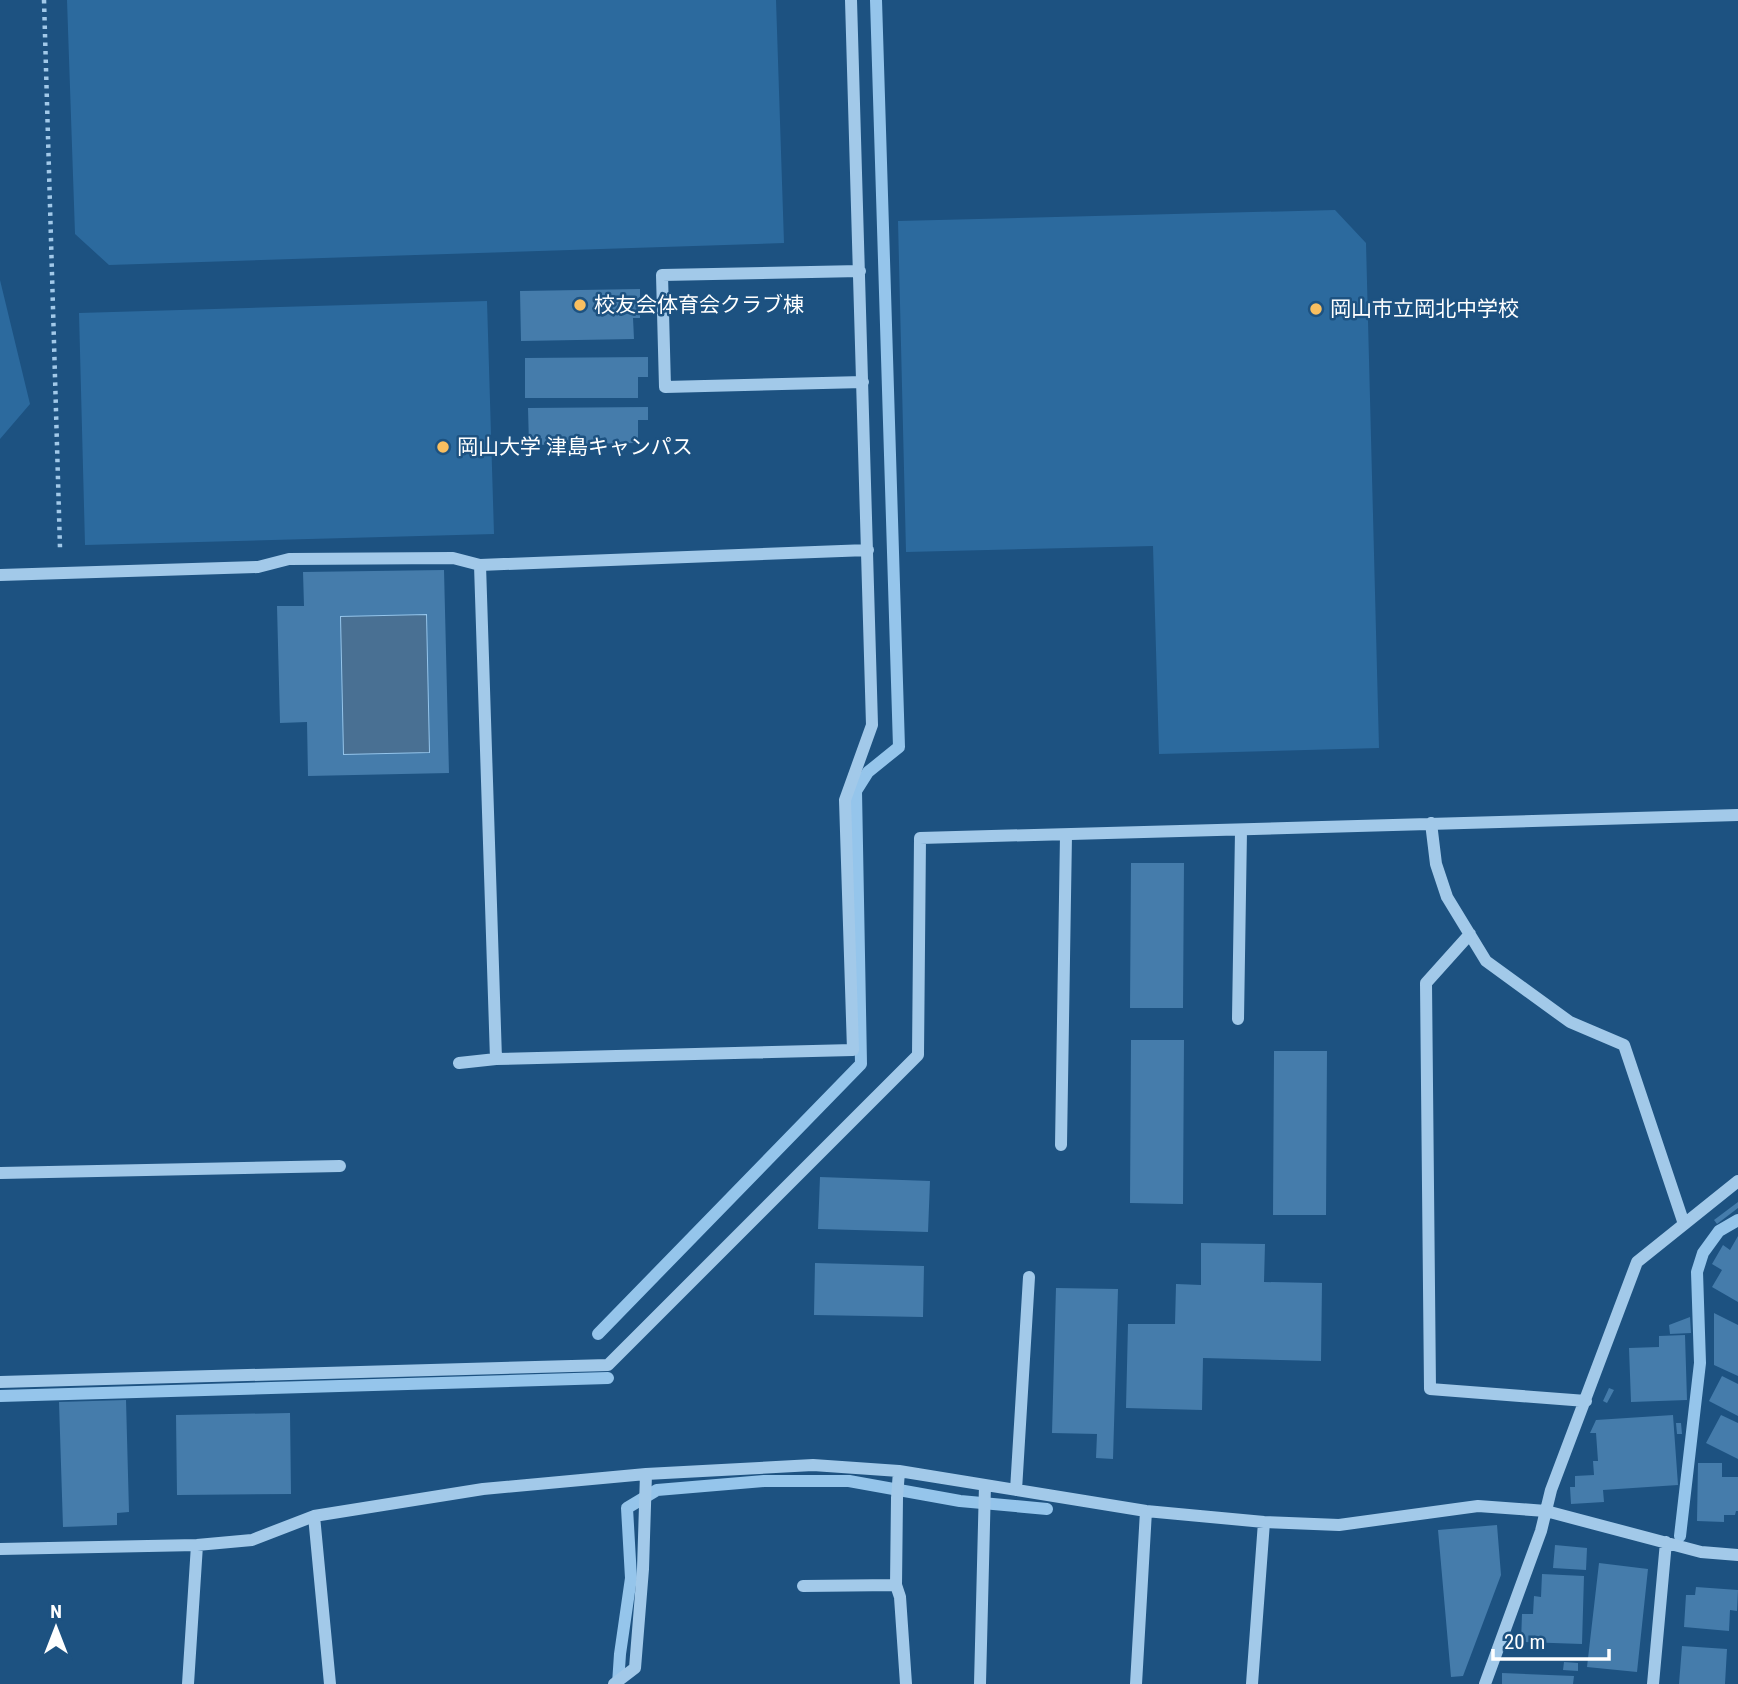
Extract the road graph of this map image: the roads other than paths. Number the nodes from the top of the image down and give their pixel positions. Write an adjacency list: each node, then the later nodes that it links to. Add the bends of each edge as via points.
1 (851, 0): 2 (street)
2 (860, 271): 3 (street); 3 (street, via 662,275 665,387)
3 (863, 382): 4 (street)
4 (868, 550): 5 (street); 13 (street, via 872,725 845,800 853,1050)
5 (480, 565): 6 (street, via 453,558 289,559 258,567); 13 (street)
6 (0, 575)
7 (1738, 815): 8 (street)
8 (1430, 823): 9 (street); 11 (street, via 1447,897)
9 (1241, 831): 10 (street); 12 (street)
10 (1066, 835): 15 (street); 21 (street, via 920,838 918,1055 608,1365)
11 (1470, 934): 19 (street, via 1486,961 1570,1022 1624,1045); 22 (street, via 1426,982 1430,1389)
12 (1238, 1019)
13 (496, 1059): 14 (street)
14 (459, 1063)
15 (1061, 1145)
16 (340, 1166): 17 (street)
17 (0, 1173)
18 (1738, 1181): 19 (street)
19 (1684, 1224): 22 (street, via 1637,1262)
20 (1029, 1277): 25 (street)
21 (0, 1382)
22 (1586, 1401): 28 (street)
23 (645, 1481): 24 (street, via 813,1465); 29 (street, via 483,1489); 37 (street, via 635,1668)
24 (898, 1485): 26 (street); 35 (street)
25 (1016, 1490): 26 (street); 27 (street)
26 (985, 1497): 41 (street)
27 (1146, 1511): 30 (street); 42 (street)
28 (1546, 1511): 30 (street, via 1478,1506 1339,1525); 31 (street); 44 (street)
29 (314, 1516): 32 (street, via 252,1540); 39 (street)
30 (1264, 1522): 43 (street)
31 (1666, 1542): 34 (street, via 1701,1552); 45 (street)
32 (197, 1545): 33 (street); 38 (street)
33 (0, 1549)
34 (1738, 1555)
35 (896, 1585): 36 (street); 40 (street)
36 (803, 1587)
37 (618, 1680)
38 (188, 1684)
39 (330, 1684)
40 (906, 1684)
41 (980, 1684)
42 (1136, 1684)
43 (1252, 1684)
44 (1485, 1684)
45 (1653, 1684)

